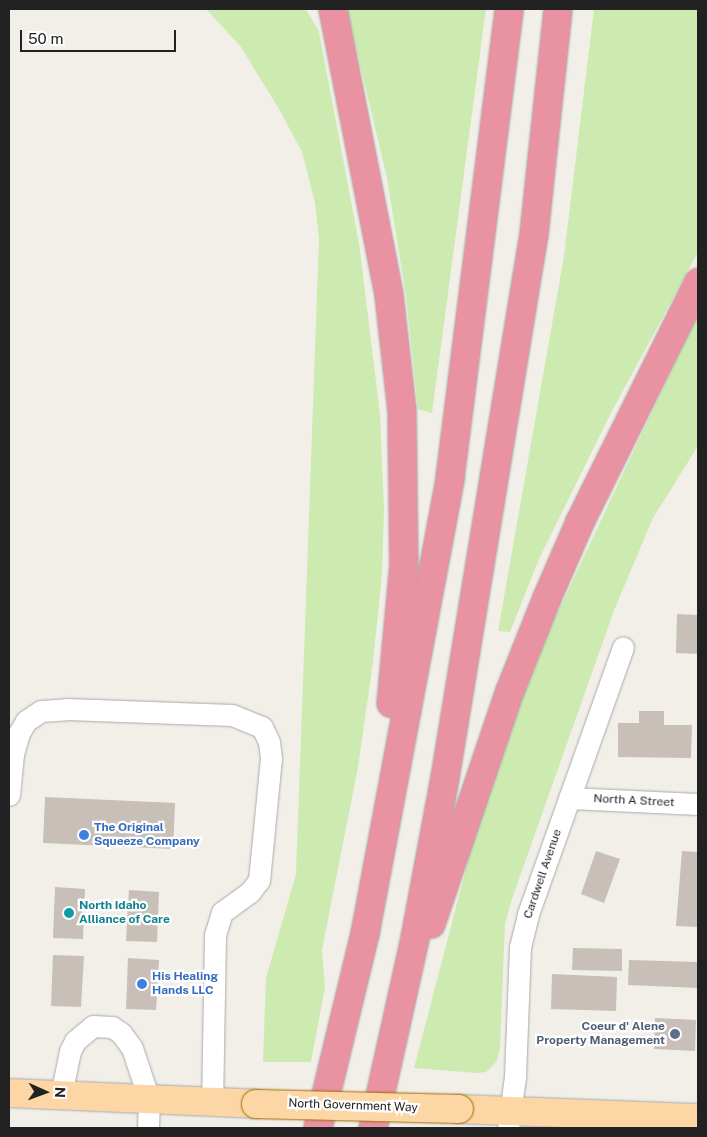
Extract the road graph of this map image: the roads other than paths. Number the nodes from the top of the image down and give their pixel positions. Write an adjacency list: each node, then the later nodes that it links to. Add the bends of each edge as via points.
1 (322, 9): 5 (street)
2 (333, 9): 5 (highway)
3 (509, 9): 11 (highway, via 450,478)
4 (558, 9): 12 (highway, via 534,234 445,778)
5 (339, 36): 11 (highway, via 389,295 402,410 405,482 399,636)
6 (698, 283): 12 (highway, via 580,522 547,598 510,691 457,852)
7 (623, 647): 9 (street, Cardwell Avenue)
8 (9, 795): 16 (street, via 19,732 26,721 41,711 67,708 232,715 262,727 269,742 271,758 259,880 250,892 222,912 215,935)
9 (569, 798): 10 (street, North A Street); 18 (street, Cardwell Avenue, via 541,875 520,947)
10 (698, 804)
11 (365, 934): 21 (highway)
12 (398, 1015): 22 (highway)
13 (9, 1092): 14 (main road, North Government Way)
14 (61, 1095): 15 (main road, North Government Way); 15 (street, via 75,1041 93,1026 104,1025 121,1032 132,1048)
15 (149, 1099): 16 (main road, North Government Way); 20 (street)
16 (212, 1102): 18 (main road, North Government Way, bridge, via 459,1109)
17 (698, 1118): 19 (main road, North Government Way)
18 (510, 1120): 19 (main road, North Government Way)
19 (614, 1121)
20 (148, 1128)
21 (318, 1128)
22 (373, 1128)

